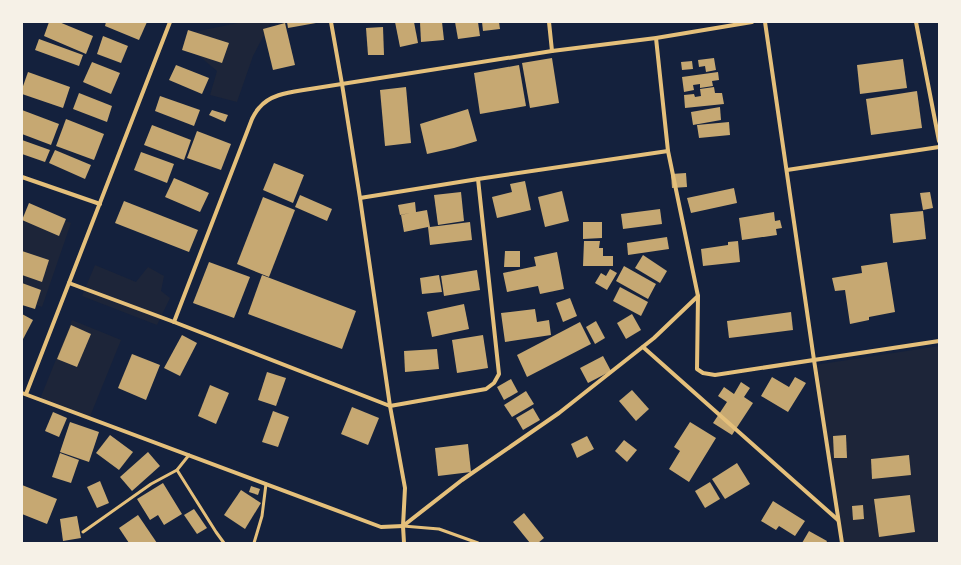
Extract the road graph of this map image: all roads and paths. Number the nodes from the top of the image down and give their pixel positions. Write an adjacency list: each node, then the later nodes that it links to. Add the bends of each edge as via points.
1 (170, 22): 17 (street)
2 (331, 22): 9 (street)
3 (549, 22): 8 (street)
4 (752, 22): 7 (street)
5 (766, 22): 13 (street)
6 (916, 22): 10 (street)
7 (656, 38): 8 (street); 12 (street)
8 (552, 51): 9 (street)
9 (342, 84): 16 (street); 20 (street, via 279,95 258,108)
10 (939, 141)
11 (939, 147): 13 (street)
12 (668, 151): 15 (street); 19 (street)
13 (787, 170): 23 (street)
14 (22, 177): 17 (street)
15 (478, 178): 16 (street); 25 (street, via 499,374 494,383 486,389)
16 (360, 198): 25 (street)
17 (100, 204): 18 (street)
18 (68, 283): 20 (street); 24 (street)
19 (698, 296): 22 (street); 23 (street, via 697,369 703,374 715,375)
20 (174, 322): 25 (street)
21 (939, 341): 23 (street)
22 (643, 346): 29 (street); 30 (street, via 559,413 462,480)
23 (814, 360): 29 (street)
24 (24, 393): 26 (street)
25 (390, 406): 30 (street, via 405,488)
26 (189, 455): 27 (lane); 28 (street)
27 (178, 470): 31 (lane, via 150,484); 32 (lane)
28 (266, 484): 30 (street, via 381,527); 33 (lane, via 262,516)
29 (838, 520): 36 (street)
30 (403, 526): 34 (street); 35 (lane, via 439,529)
31 (83, 532)
32 (224, 543)
33 (254, 543)
34 (404, 543)
35 (478, 543)
36 (842, 543)

